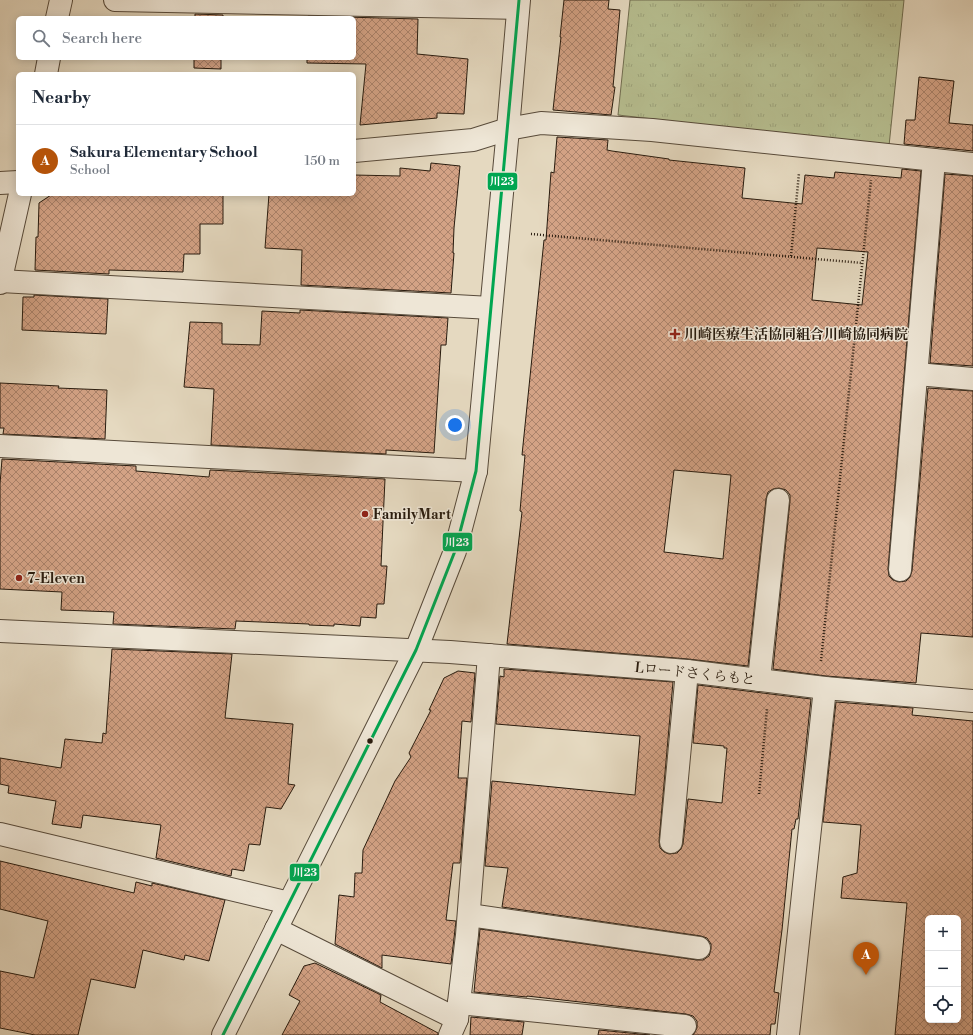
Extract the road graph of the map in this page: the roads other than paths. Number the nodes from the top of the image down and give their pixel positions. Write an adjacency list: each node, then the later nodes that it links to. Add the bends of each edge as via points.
1 (61, 0): 4 (street)
2 (115, 0): 3 (street)
3 (519, 4): 7 (street)
4 (57, 16)
5 (49, 60): 6 (street)
6 (46, 72)
7 (508, 129): 8 (street, via 473,140); 9 (street, via 542,123 652,130); 15 (street)
8 (356, 151)
9 (934, 160): 10 (street); 16 (street)
10 (973, 164)
11 (16, 182): 12 (street)
12 (0, 183)
13 (20, 196): 14 (street)
14 (0, 282): 15 (street)
15 (491, 308): 19 (street)
16 (916, 374): 17 (street); 21 (street)
17 (973, 379)
18 (0, 446): 19 (street)
19 (476, 470): 23 (street, via 455,551)
20 (778, 500): 26 (street)
21 (900, 570)
22 (0, 631): 23 (street, Lロードさくらもと)
23 (416, 650): 24 (street, Lロードさくらもと); 31 (street)
24 (489, 655): 25 (street, Lロードさくらもと); 32 (street)
25 (687, 671): 26 (street, Lロードさくらもと); 30 (street)
26 (764, 681): 27 (street, Lロードさくらもと)
27 (822, 687): 28 (street, Lロードさくらもと); 38 (street)
28 (973, 701)
29 (0, 834): 31 (street)
30 (671, 842)
31 (289, 903): 33 (street)
32 (469, 915): 34 (street); 35 (street)
33 (276, 929): 35 (street); 37 (street)
34 (699, 948)
35 (455, 1019): 36 (street)
36 (686, 1026)
37 (223, 1035)
38 (788, 1035)

